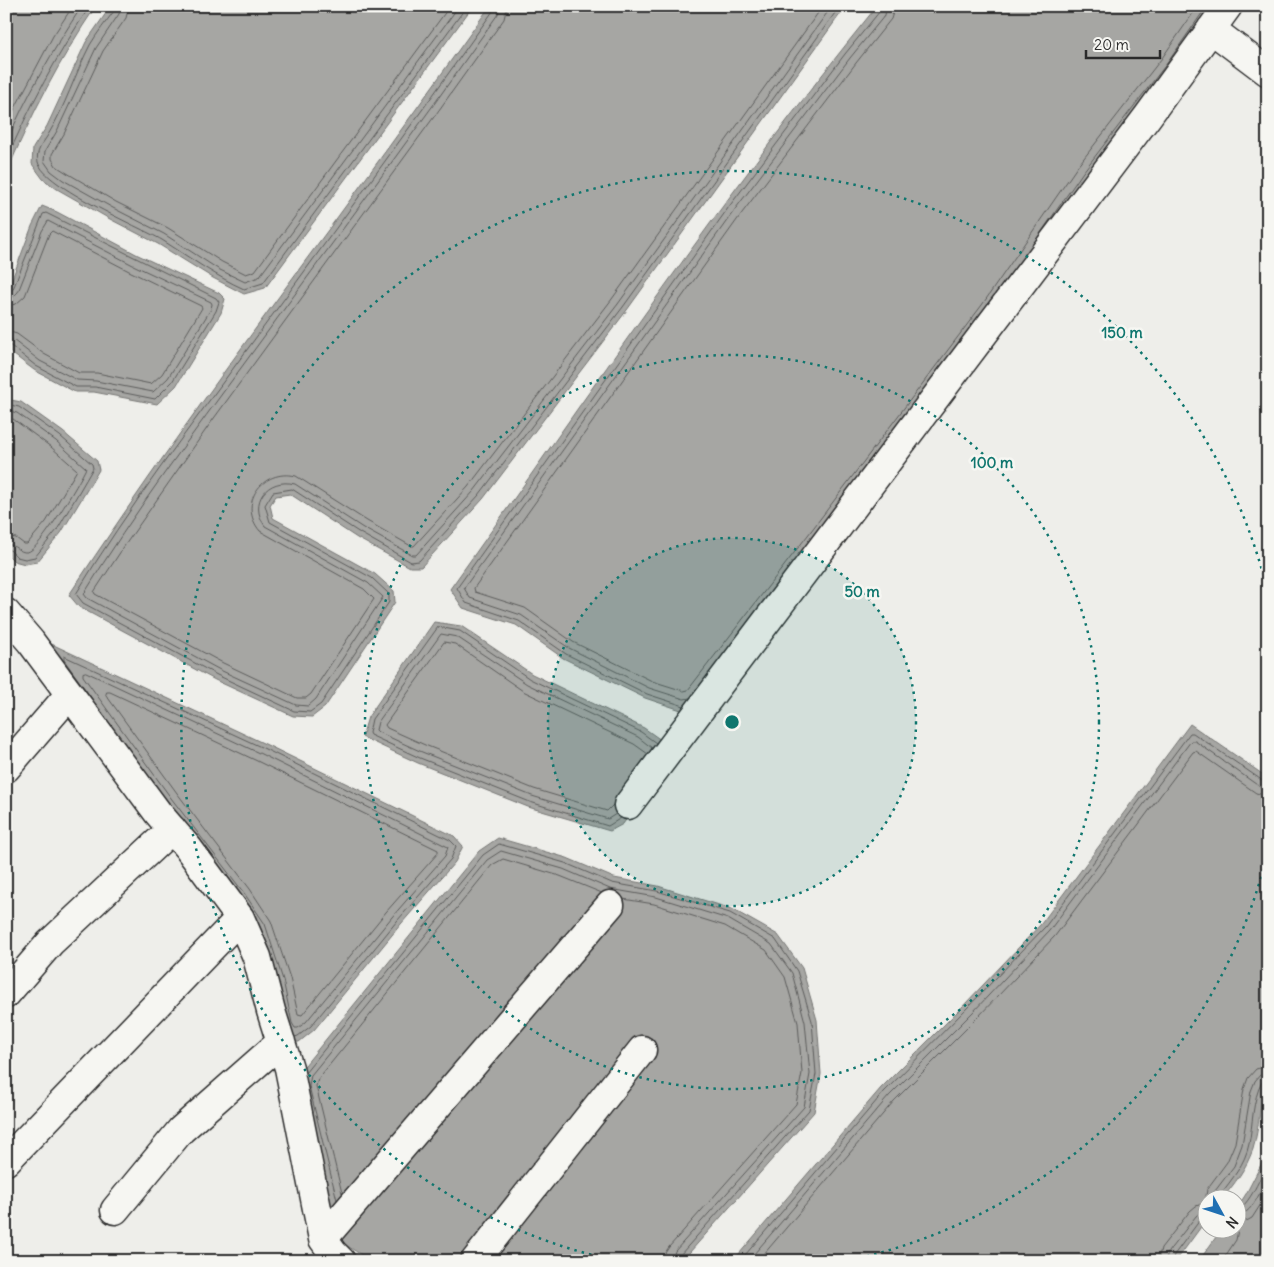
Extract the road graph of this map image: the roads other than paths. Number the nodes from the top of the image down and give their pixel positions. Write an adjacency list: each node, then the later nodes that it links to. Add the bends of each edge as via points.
1 (1228, 6): 2 (street)
2 (1211, 29): 3 (street); 7 (street)
3 (1268, 72)
4 (6, 613): 5 (street)
5 (69, 695): 6 (street); 8 (street)
6 (6, 768)
7 (628, 805)
8 (172, 829): 10 (street); 11 (street, via 50,943)
9 (610, 905): 16 (street)
10 (240, 918): 12 (street, via 257,957); 14 (street)
11 (6, 994)
12 (281, 1042): 15 (street, via 181,1130); 16 (street, via 290,1068)
13 (642, 1050): 18 (street)
14 (6, 1160)
15 (115, 1210)
16 (322, 1239): 17 (street)
17 (341, 1261)
18 (475, 1261)

